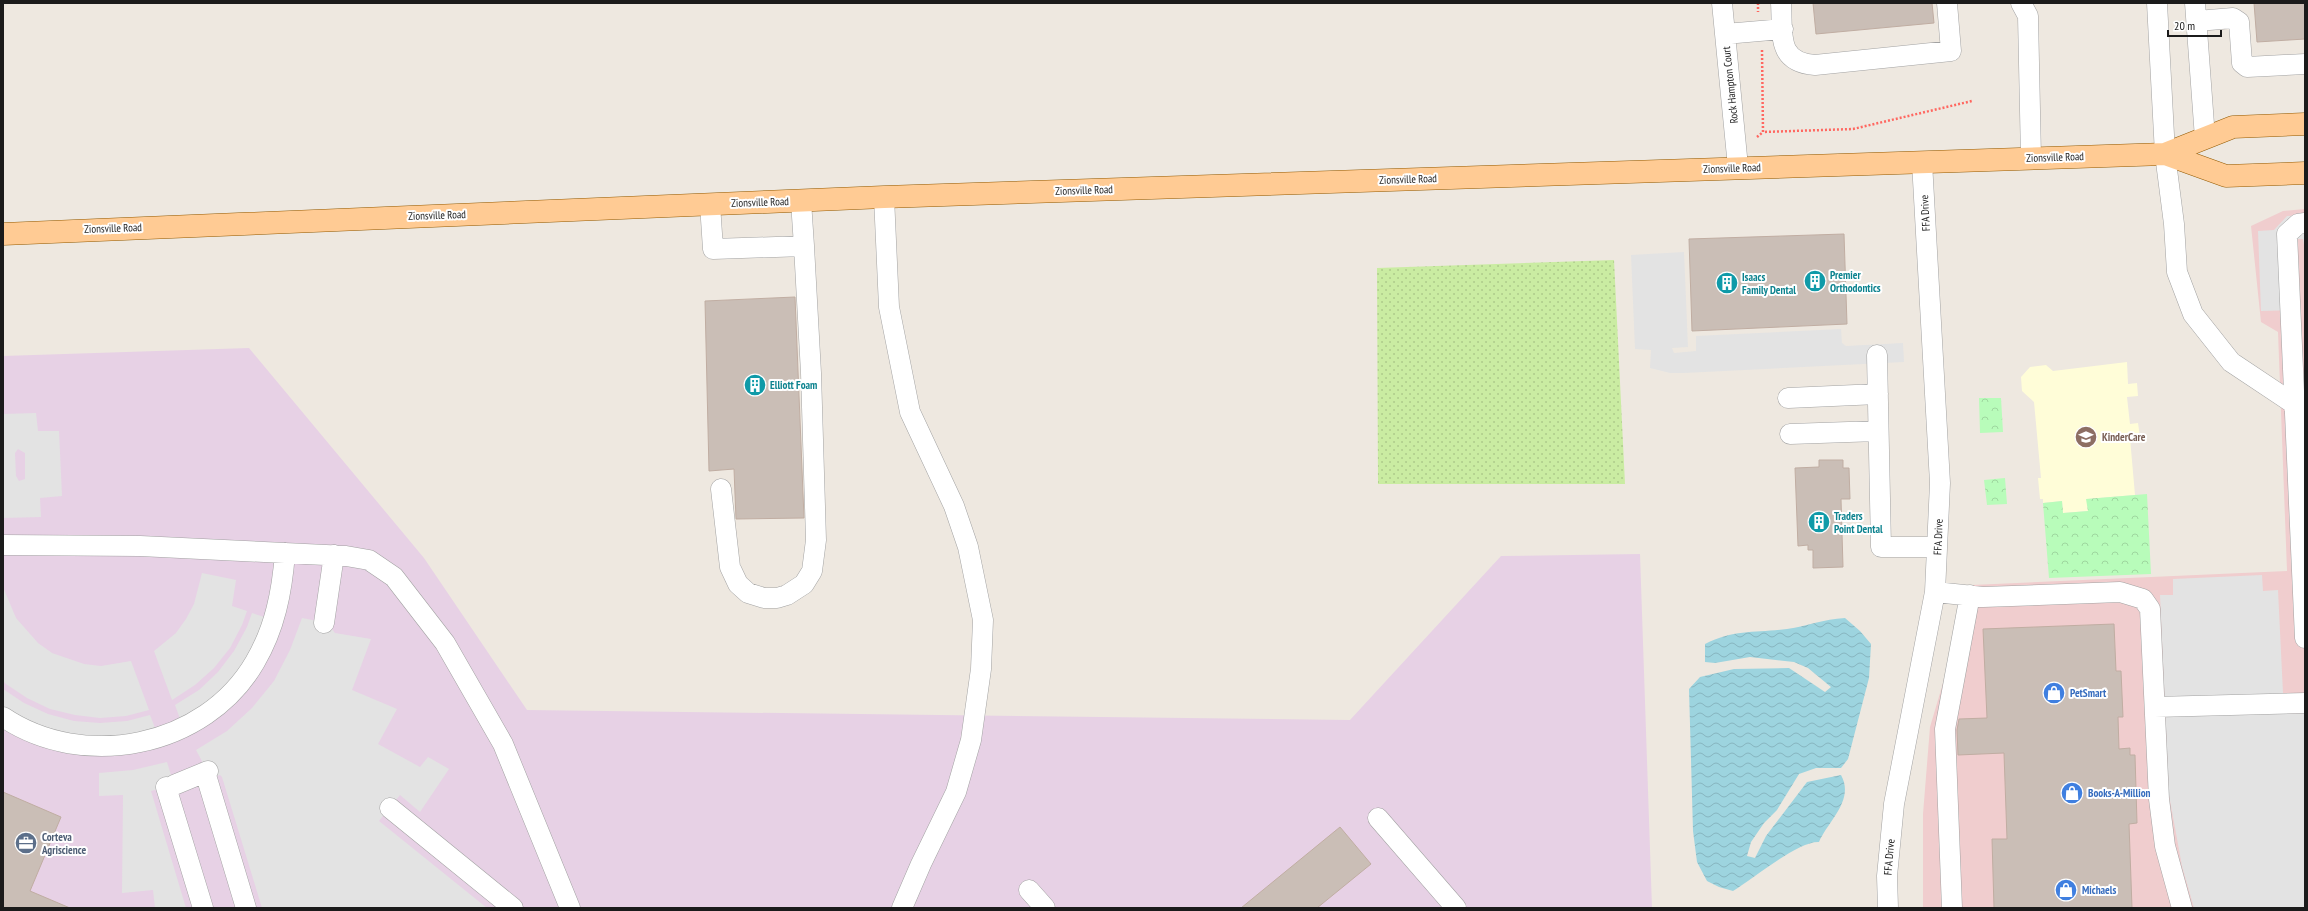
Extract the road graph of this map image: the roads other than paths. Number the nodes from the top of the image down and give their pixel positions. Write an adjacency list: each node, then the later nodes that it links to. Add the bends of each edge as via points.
1 (1722, 3): 8 (street, Rock Hampton Court)
2 (1782, 3): 7 (street)
3 (1946, 3): 7 (street, via 1951,51 1815,65 1800,64 1790,57 1785,47)
4 (2021, 3): 13 (street, via 2028,16)
5 (2157, 3): 12 (street)
6 (2196, 12): 9 (street, via 2233,18 2239,22 2242,63 2248,67); 11 (street)
7 (1783, 29): 8 (street)
8 (1725, 34): 15 (street, Rock Hampton Court)
9 (2305, 64)
10 (2305, 124): 11 (main road, Zionsville Road, via 2233,127)
11 (2205, 138): 12 (main road, Zionsville Road)
12 (2165, 154): 13 (main road, Zionsville Road); 16 (main road, Zionsville Road, via 2226,176); 26 (street, via 2177,272 2193,314 2231,362)
13 (2030, 158): 14 (main road, Zionsville Road)
14 (1922, 162): 15 (main road, Zionsville Road); 31 (street, FFA Drive, via 1940,482)
15 (1738, 167): 17 (main road, Zionsville Road)
16 (2305, 173)
17 (884, 197): 18 (main road, Zionsville Road); 48 (street, via 889,307 910,412 954,506 968,547 983,620 981,669 971,740 956,792 920,864)
18 (801, 201): 19 (main road, Zionsville Road); 22 (street)
19 (710, 204): 21 (main road, Zionsville Road); 22 (street, via 713,249)
20 (2305, 223): 26 (street, via 2298,224 2287,234)
21 (3, 234)
22 (804, 246): 29 (street, via 816,540 812,571 804,584 777,598 764,598 748,593 738,584 729,560)
23 (1877, 355): 24 (street)
24 (1878, 394): 25 (street); 27 (street)
25 (1788, 398)
26 (2299, 404): 37 (street)
27 (1878, 431): 28 (street); 31 (street, via 1881,547)
28 (1790, 434)
29 (721, 489)
30 (3, 544): 32 (street, via 140,546)
31 (1937, 547): 34 (street, FFA Drive)
32 (285, 553): 33 (street); 40 (street, via 278,608 269,637 254,664 236,688 213,709 188,725 159,738 130,745 100,747 40,737)
33 (334, 555): 36 (street); 47 (street, via 369,560 394,577 445,643 503,744)
34 (1936, 592): 35 (street); 51 (street, FFA Drive, via 1894,804 1887,876)
35 (1970, 595): 39 (street, via 1983,597 2120,592 2142,599 2150,608); 52 (street, via 1945,729)
36 (324, 623)
37 (2305, 638)
38 (2305, 703): 39 (street)
39 (2155, 707): 53 (street, via 2159,799 2165,846)
40 (3, 717)
41 (390, 808): 46 (street)
42 (1378, 818): 50 (street)
43 (1029, 890): 49 (street)
44 (203, 908): 45 (street, via 170,786 206,772)
45 (246, 908)
46 (513, 908)
47 (570, 908)
48 (902, 908)
49 (1045, 908)
50 (1456, 908)
51 (1888, 908)
52 (1952, 908)
53 (2182, 908)

